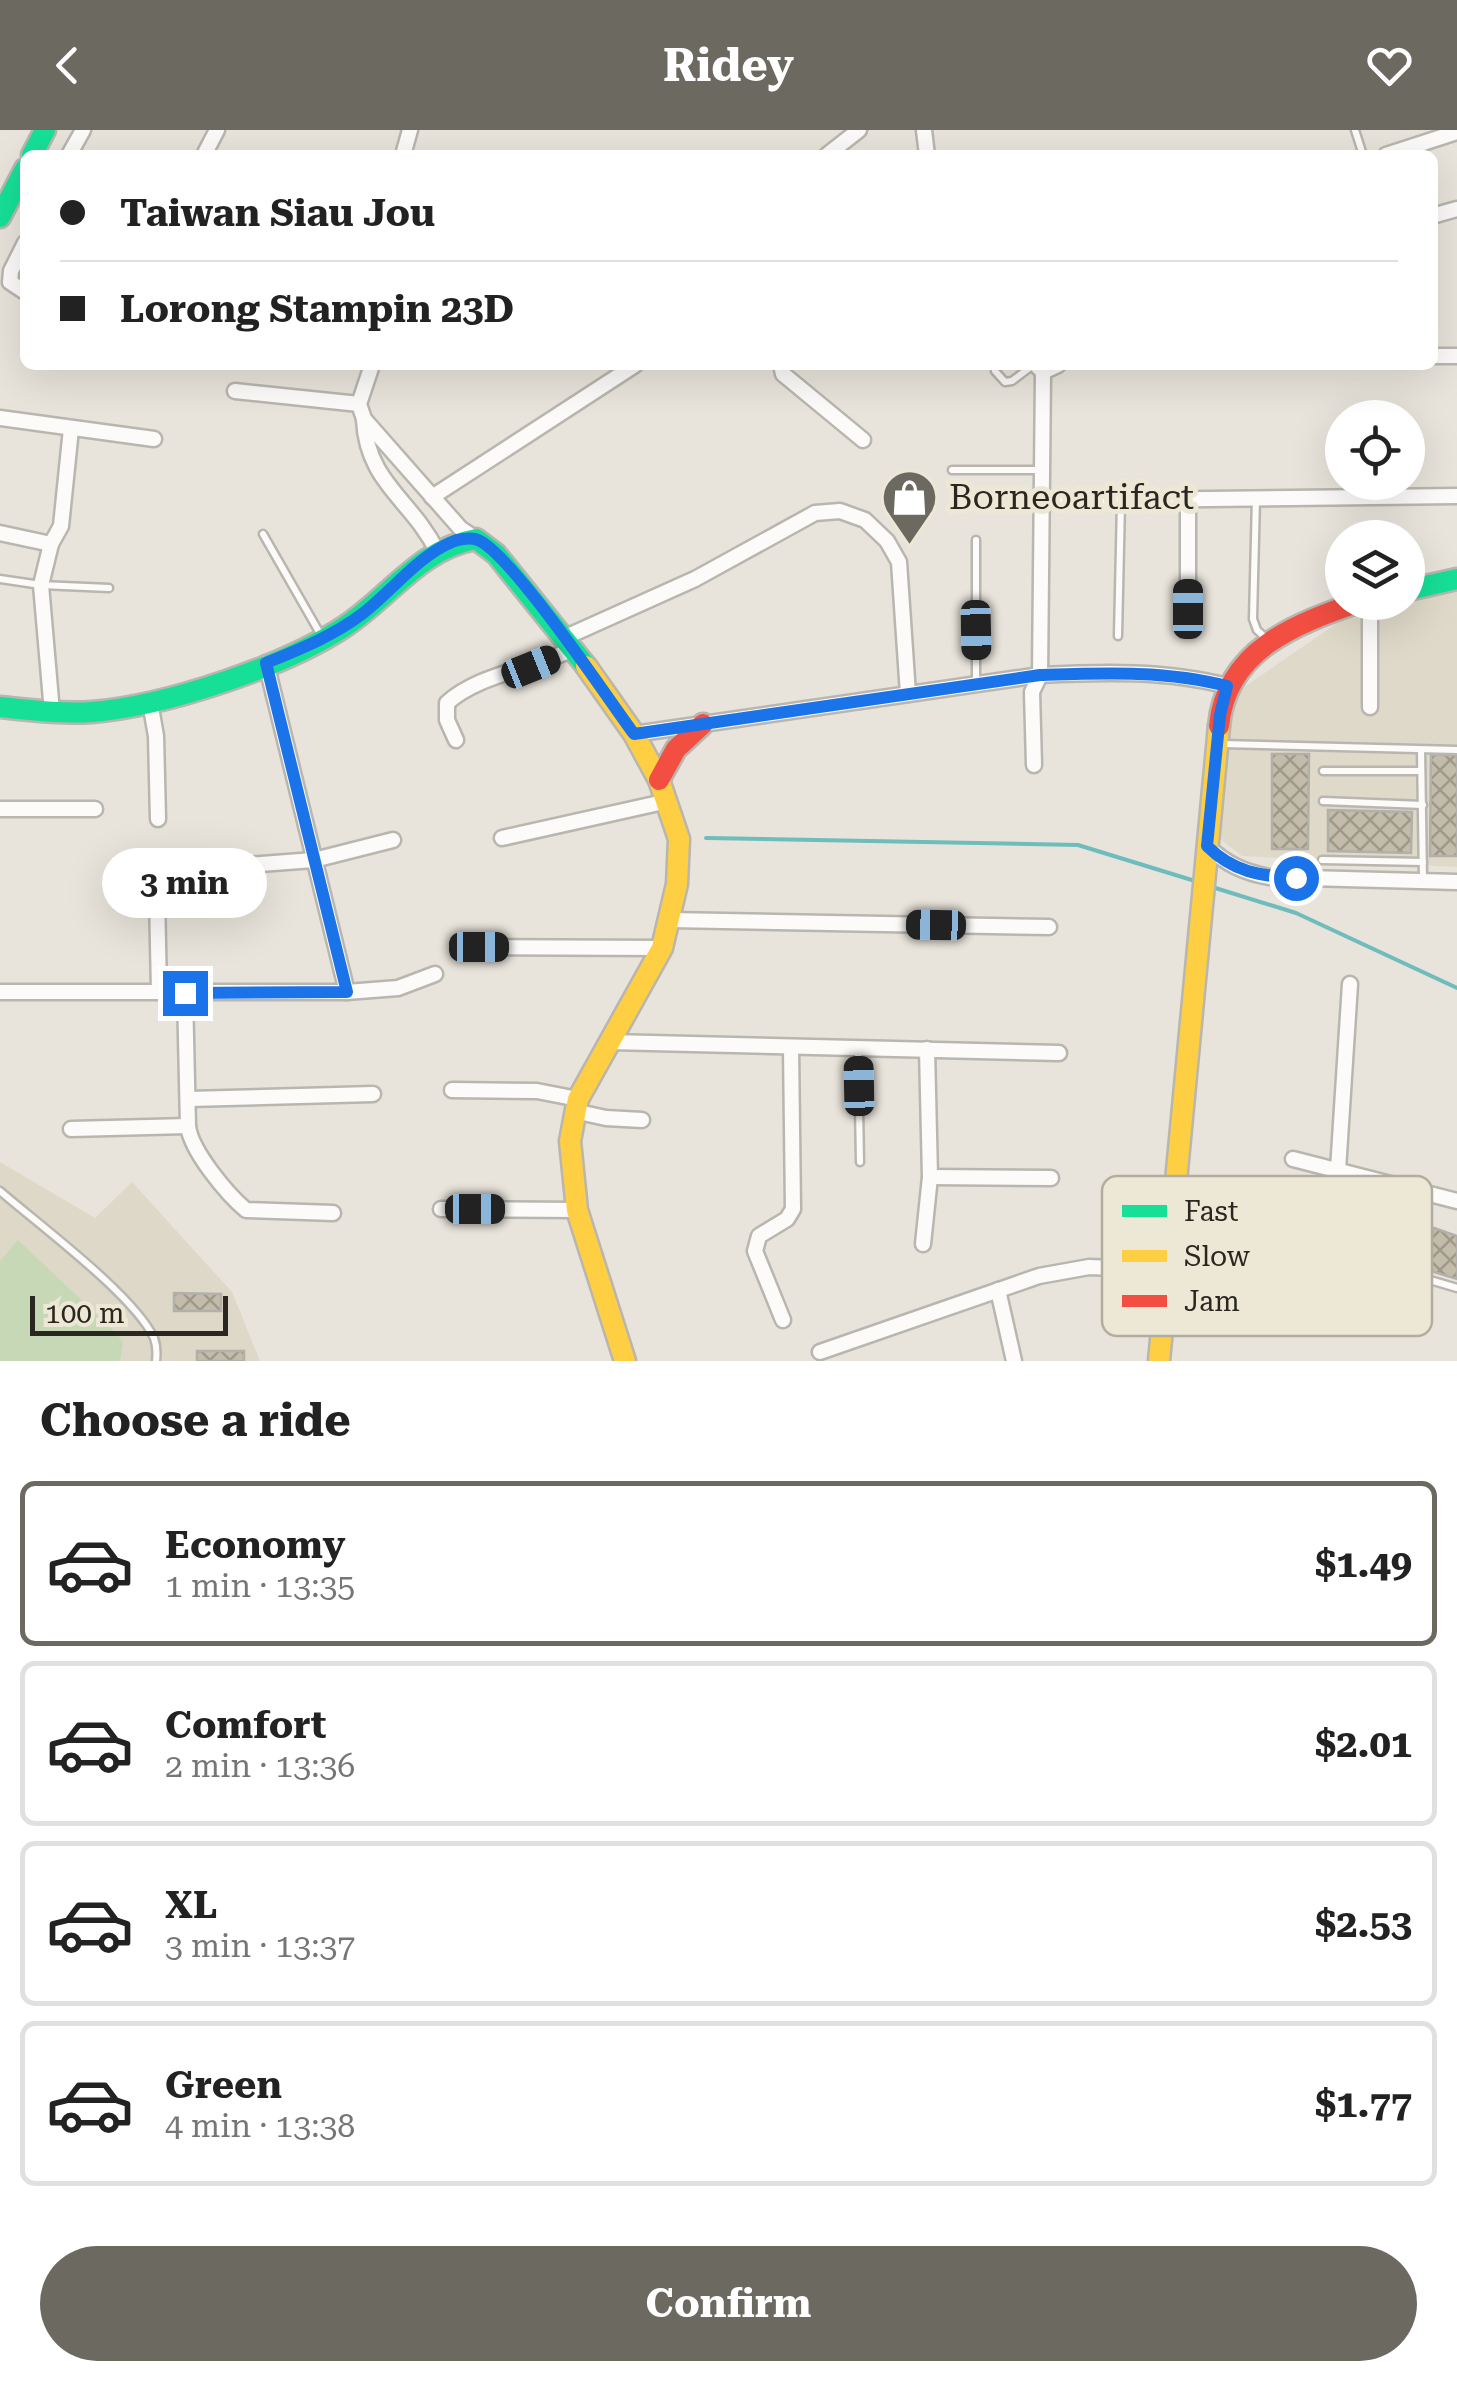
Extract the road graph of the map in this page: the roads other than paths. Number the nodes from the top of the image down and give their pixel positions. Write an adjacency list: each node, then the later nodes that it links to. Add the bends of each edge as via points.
1 (858, 130): 3 (street)
2 (1457, 132): 4 (street)
3 (833, 150)
4 (1401, 150)
5 (20, 179): 6 (main road)
6 (0, 217)
7 (20, 252): 8 (street, via 10,282)
8 (20, 289)
9 (371, 370): 16 (street)
10 (628, 370): 24 (street)
11 (782, 370): 20 (street)
12 (1037, 370): 14 (lane, via 1012,382)
13 (1043, 370): 22 (street)
14 (995, 371)
15 (236, 392): 16 (street)
16 (362, 411): 24 (street); 34 (street, via 365,443 378,472)
17 (0, 418): 18 (street)
18 (72, 429): 19 (street); 33 (street, via 61,526)
19 (154, 440)
20 (863, 440)
21 (952, 470): 22 (lane)
22 (1042, 470): 27 (street)
23 (1457, 496): 25 (street)
24 (432, 497): 31 (street)
25 (1256, 497): 26 (street); 45 (lane, via 1253,619)
26 (1188, 499): 28 (street); 40 (street)
27 (1042, 501): 28 (street); 48 (street)
28 (1121, 501): 43 (lane)
29 (0, 532): 33 (street)
30 (263, 534): 44 (lane)
31 (476, 539): 34 (main road, via 450,542); 46 (main road)
32 (976, 540): 49 (lane)
33 (51, 544): 37 (street)
34 (437, 552): 44 (main road)
35 (1457, 578): 38 (main road)
36 (0, 579): 37 (lane)
37 (41, 585): 39 (lane); 55 (street)
38 (1425, 586)
39 (109, 588)
40 (1188, 609)
41 (1325, 613): 45 (main road)
42 (1370, 620): 54 (street)
43 (1118, 636)
44 (323, 638): 47 (main road)
45 (1272, 642): 50 (main road)
46 (570, 643): 51 (street, via 815,513 840,511 864,520 898,562); 57 (main road); 58 (street, via 531,667 459,691 447,703)
47 (266, 663): 52 (main road); 75 (street)
48 (1040, 675): 49 (street); 50 (street, via 1108,672); 62 (street, via 1032,692)
49 (976, 683): 51 (street)
50 (1227, 686): 59 (main road)
51 (908, 694): 56 (street)
52 (150, 702): 55 (main road); 71 (street)
53 (0, 707): 55 (main road)
54 (1370, 707)
55 (52, 712)
56 (703, 724): 57 (street); 65 (main road, via 670,754)
57 (634, 734): 65 (main road)
58 (456, 740)
59 (1217, 744): 60 (lane); 74 (main road)
60 (1421, 750): 61 (lane); 64 (lane)
61 (1457, 750)
62 (1034, 765)
63 (1323, 771): 64 (lane)
64 (1422, 771): 68 (lane)
65 (660, 780): 66 (main road)
66 (668, 801): 72 (street); 82 (main road, via 680,859)
67 (1323, 801): 68 (lane)
68 (1423, 805): 77 (lane)
69 (95, 808): 70 (street)
70 (0, 810)
71 (158, 819)
72 (502, 838)
73 (393, 840): 75 (street)
74 (1207, 846): 79 (street, via 1246,873); 107 (main road)
75 (314, 860): 78 (street); 90 (street)
76 (1322, 860): 77 (lane)
77 (1423, 862): 79 (lane)
78 (220, 867)
79 (1424, 881): 80 (street)
80 (1457, 882)
81 (157, 894): 89 (street)
82 (670, 920): 83 (street); 85 (main road)
83 (1049, 927)
84 (479, 947): 85 (street)
85 (662, 948): 92 (main road)
86 (435, 974): 90 (street, via 398,988)
87 (1350, 984): 106 (street)
88 (0, 992): 89 (street)
89 (159, 992): 91 (street)
90 (347, 992): 91 (street)
91 (185, 993): 99 (street)
92 (610, 1042): 93 (street); 100 (main road)
93 (792, 1047): 94 (street); 122 (street, via 793,1208 759,1236 756,1252)
94 (858, 1048): 95 (street); 105 (lane)
95 (928, 1050): 96 (street); 109 (street)
96 (1059, 1053)
97 (452, 1090): 100 (street, via 536,1091)
98 (373, 1094): 99 (street)
99 (189, 1099): 102 (street)
100 (576, 1105): 101 (street, via 606,1118); 115 (main road, via 570,1141)
101 (642, 1120)
102 (188, 1126): 103 (street); 116 (street, via 200,1155 246,1210)
103 (71, 1128)
104 (1293, 1159): 106 (street)
105 (860, 1162)
106 (1338, 1170): 108 (street)
107 (1177, 1176)
108 (1361, 1176)
109 (930, 1177): 110 (street); 117 (street)
110 (1051, 1178)
111 (0, 1190): 125 (lane, via 110,1285 153,1336)
112 (1432, 1195): 113 (street)
113 (1457, 1201)
114 (441, 1209): 115 (street)
115 (577, 1210): 126 (main road)
116 (333, 1213)
117 (923, 1244)
118 (1102, 1267): 121 (street)
119 (1432, 1281): 120 (lane)
120 (1457, 1288)
121 (998, 1290): 124 (street); 127 (street)
122 (783, 1320)
123 (1161, 1336): 128 (main road)
124 (820, 1352)
125 (156, 1361)
126 (625, 1361)
127 (1014, 1361)
128 (1159, 1361)

